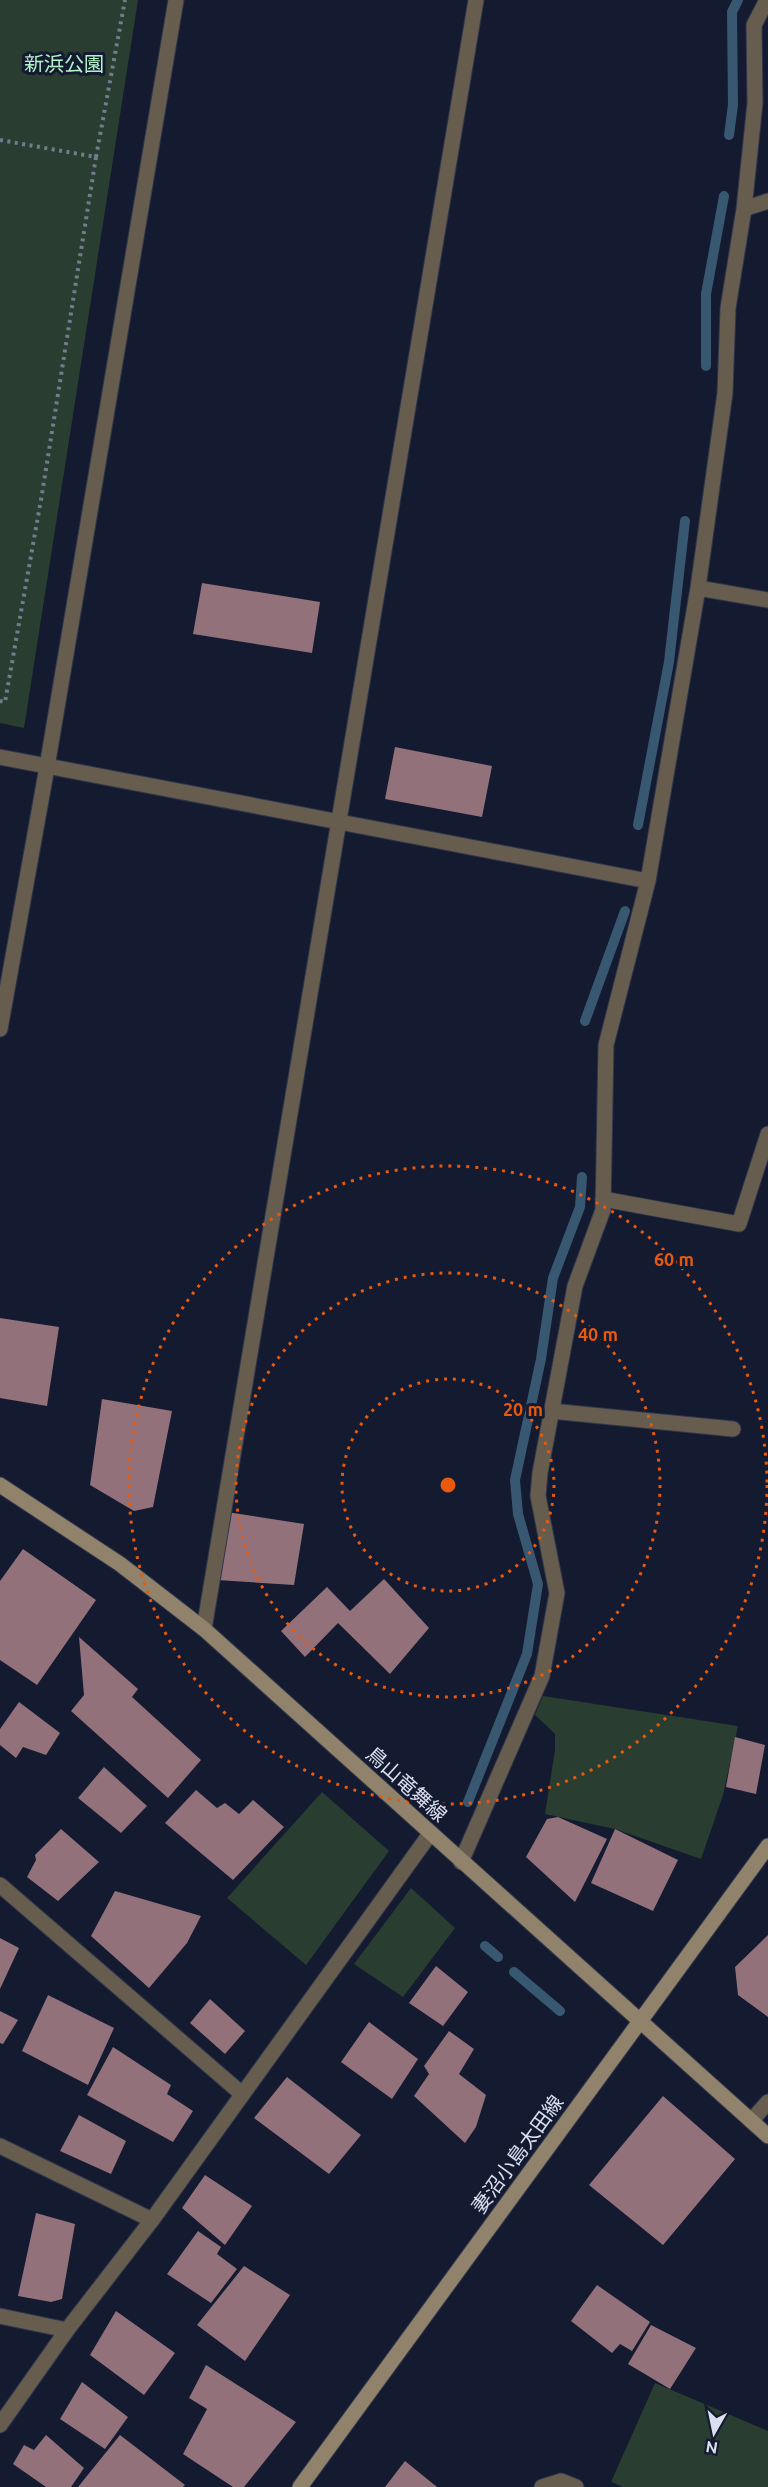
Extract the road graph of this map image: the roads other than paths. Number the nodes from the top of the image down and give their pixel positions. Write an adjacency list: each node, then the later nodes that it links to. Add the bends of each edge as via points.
1 (176, 0): 9 (street)
2 (476, 0): 10 (street)
3 (767, 0): 5 (street, via 754,26 755,103)
4 (768, 201): 5 (street)
5 (744, 210): 6 (street, via 728,308 725,393)
6 (698, 588): 7 (street); 11 (street)
7 (768, 600)
8 (0, 757): 9 (street)
9 (47, 767): 10 (street); 12 (street)
10 (339, 823): 11 (street); 18 (street)
11 (648, 881): 14 (street, via 606,1045)
12 (0, 1029)
13 (768, 1134): 14 (street, via 739,1224)
14 (603, 1199): 15 (street, via 603,1210 575,1286)
15 (551, 1411): 16 (street); 21 (street, via 538,1496 557,1593 542,1676)
16 (734, 1429)
17 (0, 1485): 18 (main road, 鳥山竜舞線, via 120,1564)
18 (204, 1629): 19 (main road, 鳥山竜舞線)
19 (430, 1834): 21 (main road, 鳥山竜舞線); 24 (street)
20 (768, 1846): 23 (main road, 妻沼小島太田線)
21 (461, 1862): 23 (main road, 鳥山竜舞線)
22 (0, 1885): 24 (street)
23 (640, 2022): 26 (main road, 鳥山竜舞線); 33 (main road, 妻沼小島太田線)
24 (242, 2094): 29 (street)
25 (768, 2102): 26 (street)
26 (751, 2121): 27 (main road, 鳥山竜舞線)
27 (768, 2136)
28 (0, 2146): 29 (street)
29 (152, 2220): 31 (street)
30 (0, 2316): 31 (street)
31 (67, 2330): 32 (street)
32 (0, 2425)
33 (300, 2487)
34 (542, 2487): 35 (street, via 561,2481)
35 (576, 2487)

